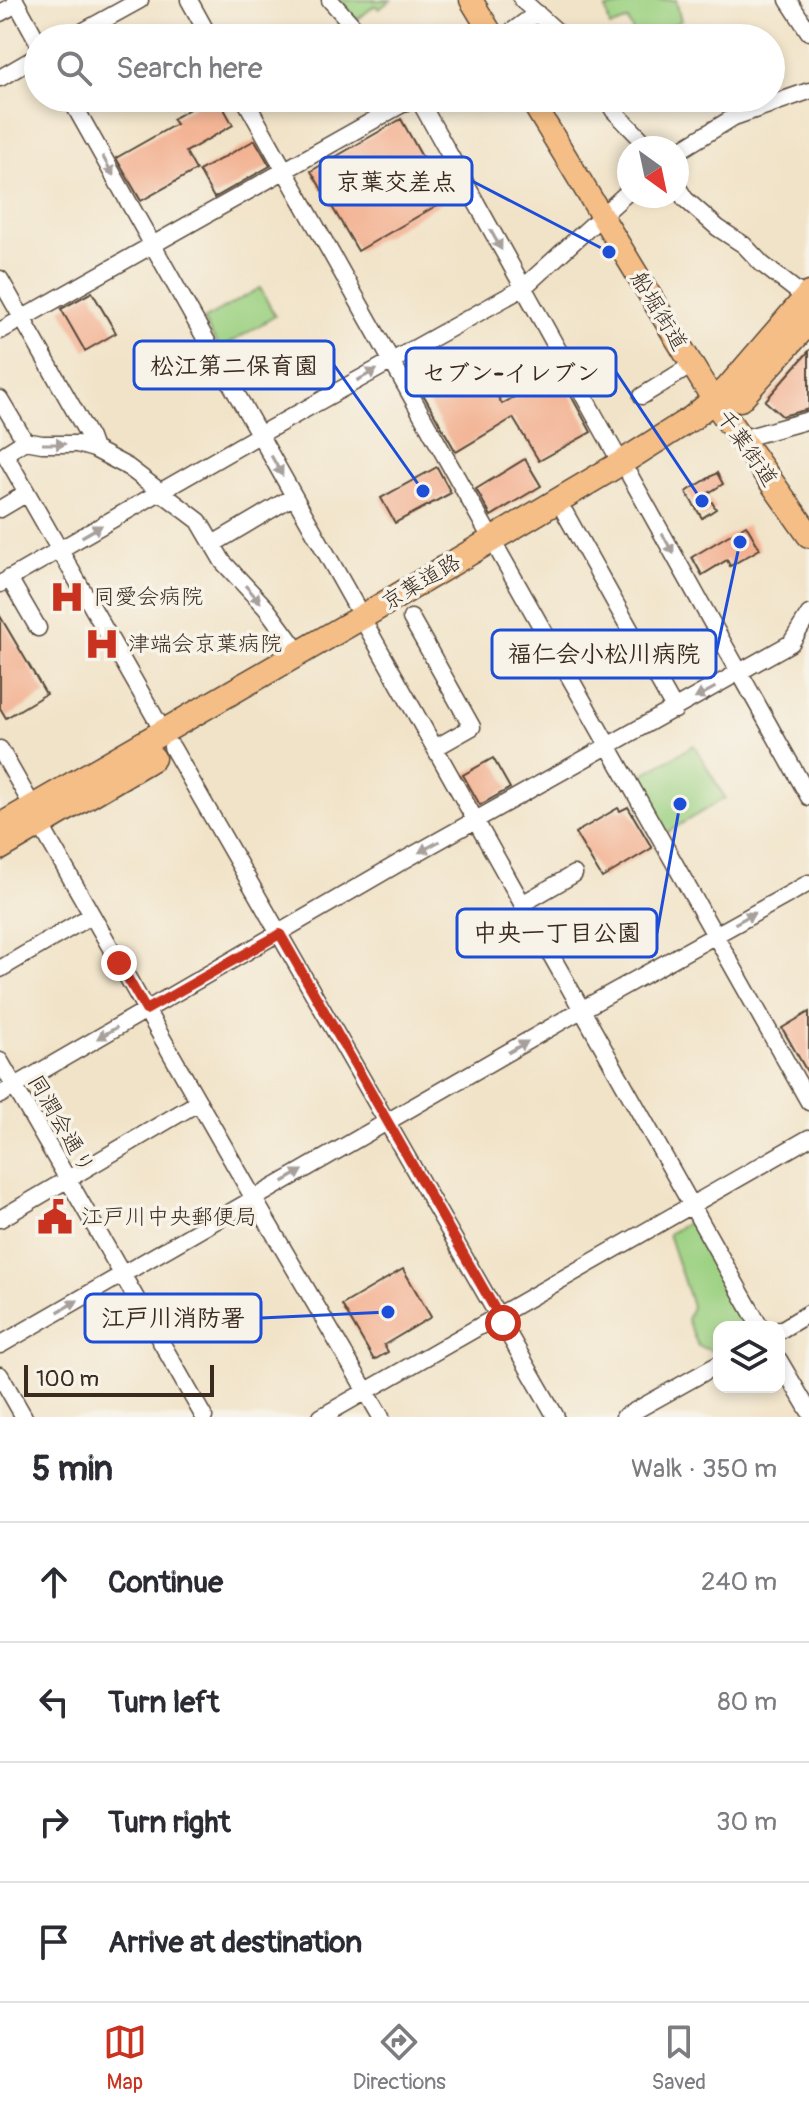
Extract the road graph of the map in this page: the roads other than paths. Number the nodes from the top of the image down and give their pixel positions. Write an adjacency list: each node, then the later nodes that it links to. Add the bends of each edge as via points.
1 (140, 0): 11 (street)
2 (189, 0): 12 (street)
3 (330, 0): 13 (street)
4 (471, 0): 14 (main road)
5 (522, 0): 9 (street)
6 (788, 0): 17 (street)
7 (16, 2): 8 (street); 10 (street)
8 (0, 13)
9 (537, 13): 15 (street); 16 (street)
10 (28, 24)
11 (96, 24)
12 (202, 24)
13 (351, 24)
14 (486, 24)
15 (522, 24)
16 (549, 24)
17 (809, 32)
18 (24, 64): 19 (street)
19 (0, 78)
20 (809, 91): 21 (street)
21 (785, 99)
22 (78, 112): 35 (street, one-way to 35)
23 (252, 112): 31 (street)
24 (389, 112): 31 (street)
25 (423, 112): 37 (street, one-way to 37)
26 (539, 112): 34 (main road, 船堀街道)
27 (615, 112): 29 (street)
28 (748, 112): 30 (street)
29 (638, 136)
30 (689, 145)
31 (285, 169): 35 (street); 41 (street)
32 (617, 202): 34 (street)
33 (689, 203): 38 (street, via 744,245)
34 (602, 215): 37 (street); 42 (main road, 船堀街道)
35 (152, 245): 39 (street); 47 (street)
36 (0, 279): 39 (street)
37 (523, 288): 41 (street); 51 (street)
38 (808, 313): 45 (highway, 京葉道路, via 749,389)
39 (22, 318): 40 (street); 50 (street)
40 (0, 331)
41 (392, 361): 47 (street, one-way to 41); 59 (street)
42 (692, 365): 43 (street); 45 (main road, 船堀街道)
43 (642, 396)
44 (0, 399): 49 (street)
45 (718, 407): 48 (highway, 千葉街道); 51 (highway, 京葉道路)
46 (809, 420): 48 (street)
47 (259, 435): 52 (street); 54 (street, one-way to 54)
48 (741, 439): 57 (highway, 千葉街道)
49 (25, 441): 50 (street, one-way to 50); 53 (street, via 6,453)
50 (94, 449): 52 (street)
51 (626, 469): 56 (highway, 京葉道路); 59 (highway, 京葉道路); 67 (street, one-way to 67)
52 (159, 492): 58 (street, via 199,521); 60 (street, one-way to 52)
53 (27, 493): 55 (street); 60 (street)
54 (294, 496): 58 (street); 64 (street)
55 (0, 509)
56 (565, 513): 59 (highway, 京葉道路); 68 (street)
57 (809, 535)
58 (213, 544): 66 (street, one-way to 66)
59 (496, 546): 64 (highway, 京葉道路); 70 (street)
60 (59, 549): 61 (street); 69 (street)
61 (4, 581): 65 (street)
62 (809, 614): 67 (street, via 791,643)
63 (411, 618): 71 (street, via 472,727)
64 (365, 623): 66 (highway, 京葉道路); 69 (highway, 京葉道路, via 296,675); 71 (street)
65 (38, 628)
66 (300, 654): 69 (highway, 京葉道路)
67 (740, 673): 68 (street, one-way to 68); 73 (street)
68 (675, 710): 70 (street)
69 (168, 740): 74 (highway, 京葉道路); 82 (street)
70 (608, 747): 75 (street); 83 (street)
71 (435, 748): 75 (street)
72 (0, 749): 74 (street)
73 (809, 797)
74 (37, 816): 76 (highway, 京葉道路); 77 (highway, 京葉道路); 81 (street)
75 (476, 821): 80 (street); 82 (street, one-way to 82)
76 (0, 826)
77 (0, 848)
78 (574, 874): 80 (street)
79 (809, 883): 83 (street, one-way to 79)
80 (522, 904): 86 (street)
81 (92, 915): 84 (street); 85 (street)
82 (280, 934): 85 (street); 91 (street)
83 (714, 935): 86 (street); 90 (street)
84 (0, 969)
85 (146, 1010): 88 (street, one-way to 88); 89 (street)
86 (581, 1010): 91 (street, one-way to 86); 95 (street)
87 (0, 1061): 88 (street, 同潤会通り)
88 (7, 1090): 93 (street, 同潤会通り)
89 (199, 1102): 93 (street); 94 (street)
90 (809, 1102)
91 (388, 1122): 94 (street, one-way to 91); 99 (street)
92 (809, 1138): 95 (street)
93 (68, 1179): 96 (street); 97 (street, 同潤会通り)
94 (254, 1199): 97 (street); 106 (street)
95 (690, 1206): 99 (street); 100 (street)
96 (0, 1219)
97 (123, 1275): 102 (street, one-way to 97); 109 (street, 同潤会通り)
98 (809, 1313): 101 (street)
99 (499, 1315): 106 (street); 112 (street)
100 (757, 1321)
101 (785, 1327)
102 (0, 1345)
103 (713, 1367): 113 (street)
104 (785, 1370): 107 (street)
105 (0, 1375): 108 (street)
106 (367, 1391): 110 (street); 111 (street)
107 (809, 1411)
108 (24, 1417)
109 (204, 1417)
110 (321, 1417)
111 (381, 1417)
112 (556, 1417)
113 (624, 1417)

